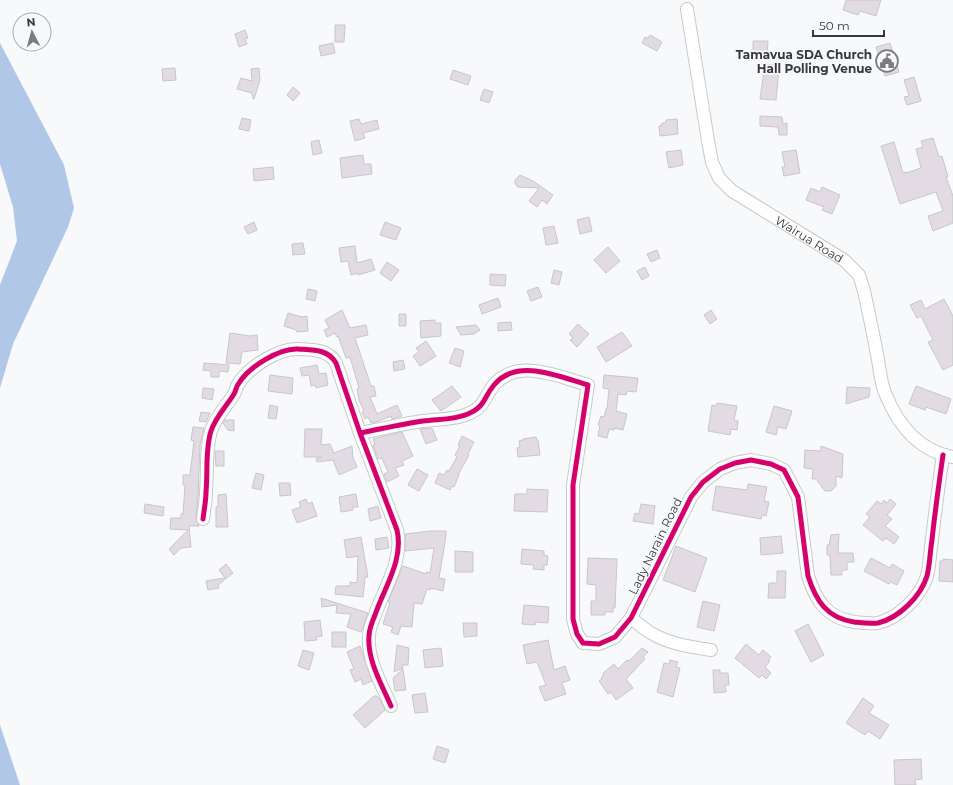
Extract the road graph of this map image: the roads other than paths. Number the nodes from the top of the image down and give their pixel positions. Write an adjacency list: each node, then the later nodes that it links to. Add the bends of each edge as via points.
1 (687, 8): 3 (street, Wairua Road, via 708,142 712,162 719,178 732,190 844,260 859,275 884,392 896,415 914,439 930,450)
2 (360, 434): 4 (street, via 336,363 328,353 294,349 261,362 239,383 218,415 211,431 207,450); 5 (street, Lady Narain Road, via 413,422 456,418 468,414 480,408 492,387 501,377 510,373 540,372 588,386 573,485 573,619 577,634 583,643 599,644 615,638); 7 (street, via 399,538 399,551 393,571 370,626 369,636 371,655)
3 (948, 456): 5 (street, Lady Narain Road, via 927,576 917,595 904,610 893,616 880,622 866,624 851,622 826,610 811,587 808,576 798,497 784,470 751,460 720,469 703,482 691,497)
4 (203, 519)
5 (631, 618): 6 (street, via 662,639)
6 (711, 650)
7 (391, 706)

